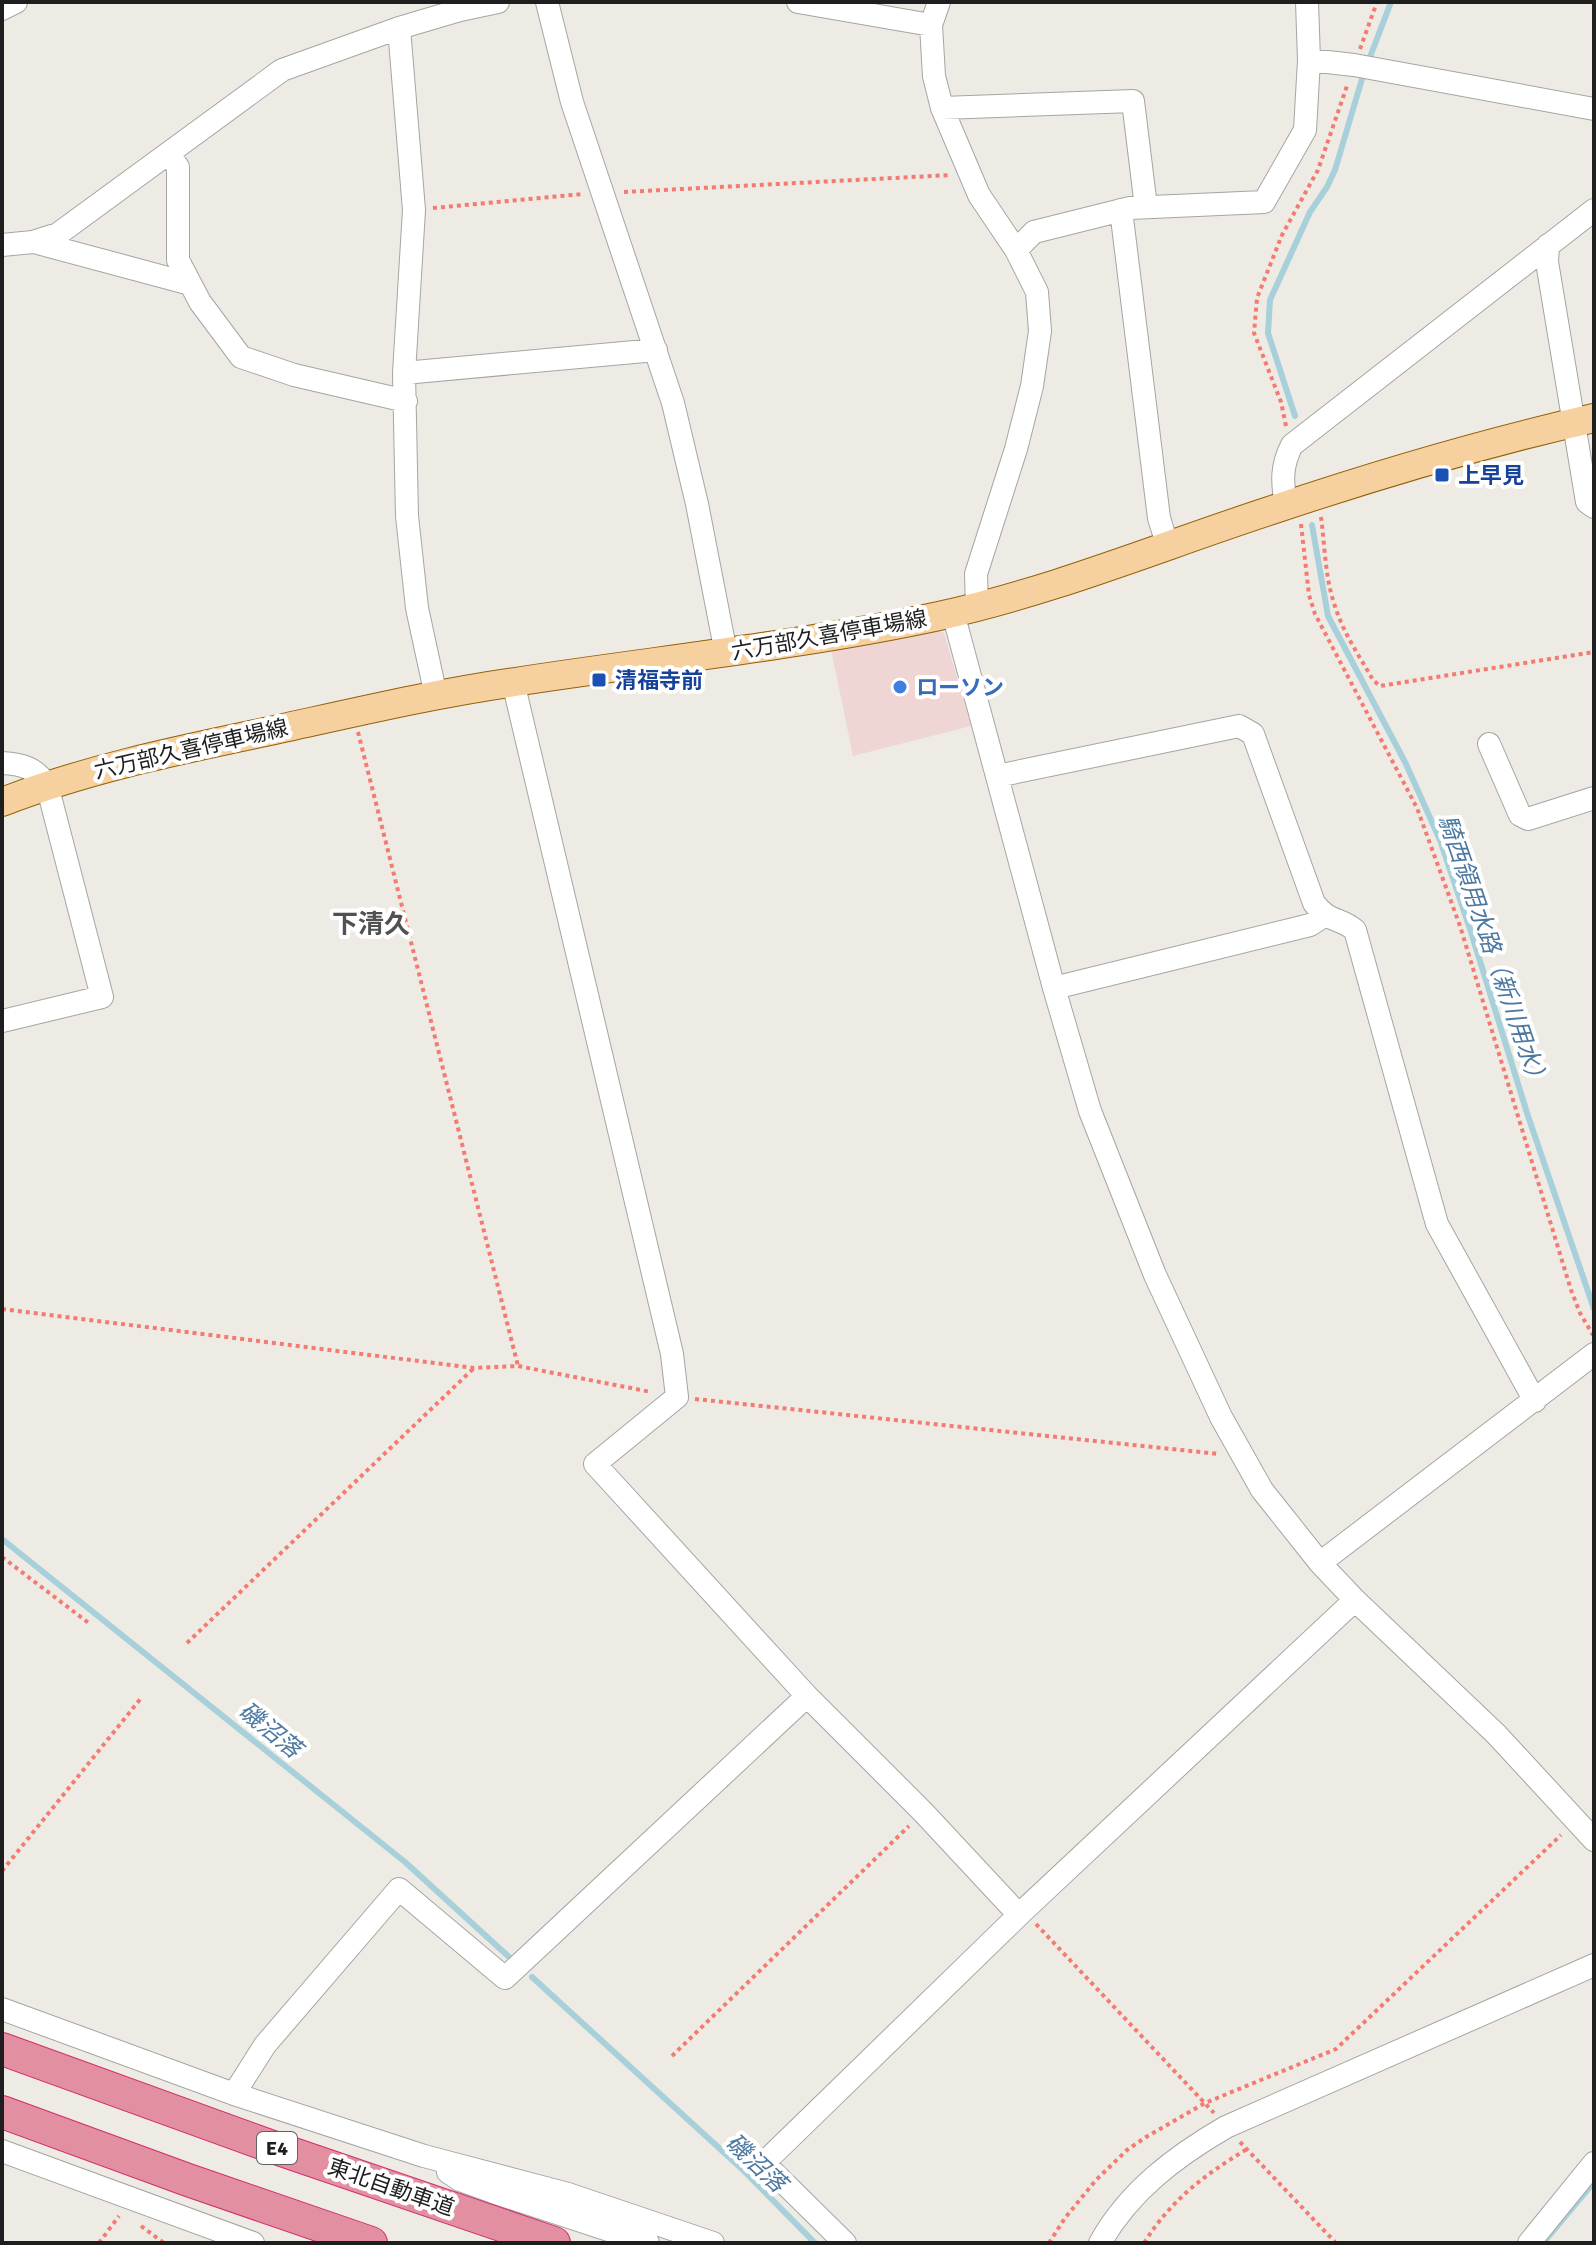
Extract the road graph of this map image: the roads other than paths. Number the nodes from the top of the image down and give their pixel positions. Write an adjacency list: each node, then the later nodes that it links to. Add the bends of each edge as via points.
1 (16, 2): 7 (street)
2 (498, 2): 9 (street)
3 (547, 2): 22 (street, via 572,102)
4 (798, 2): 8 (street)
5 (939, 2): 8 (street)
6 (1307, 2): 10 (street)
7 (2, 9)
8 (931, 25): 11 (street)
9 (399, 28): 13 (street, via 282,70); 23 (street, via 414,210)
10 (1309, 60): 12 (street); 14 (street, via 1305,130 1264,202)
11 (942, 108): 14 (street, via 1133,101); 20 (street, via 979,195)
12 (1594, 109)
13 (169, 155): 17 (street, via 58,234); 21 (street, via 178,167 178,260)
14 (1146, 207): 15 (street)
15 (1121, 210): 20 (street, via 1034,232); 28 (street, via 1159,518)
16 (1594, 210): 19 (street)
17 (33, 242): 18 (street); 21 (street)
18 (2, 245)
19 (1548, 245): 25 (street, via 1547,262); 27 (street, via 1292,445 1282,477)
20 (1016, 250): 29 (street, via 1037,292 1040,331 1016,449)
21 (190, 284): 24 (street, via 241,357)
22 (656, 350): 23 (street); 30 (street, via 685,449)
23 (404, 373): 24 (street)
24 (406, 401): 32 (street, via 410,560)
25 (1584, 420): 26 (street, via 1587,502); 27 (main road, 六万部久喜停車場線, via 1485,445)
26 (1594, 507)
27 (1293, 513): 28 (main road, 六万部久喜停車場線)
28 (1168, 547): 29 (main road, 六万部久喜停車場線)
29 (965, 610): 30 (main road, 六万部久喜停車場線); 35 (street)
30 (726, 653): 31 (main road, 六万部久喜停車場線)
31 (513, 682): 32 (main road, 六万部久喜停車場線); 46 (street, via 672,1354 677,1397 595,1464)
32 (436, 696): 36 (main road, 六万部久喜停車場線)
33 (1489, 744): 37 (street, via 1520,815 1528,819)
34 (2, 763): 36 (street, via 31,768)
35 (997, 776): 39 (street, via 1239,726 1253,734 1314,903); 40 (street)
36 (47, 785): 38 (main road, 六万部久喜停車場線); 41 (street, via 102,997)
37 (1594, 798)
38 (2, 802)
39 (1324, 916): 40 (street, via 1310,925); 43 (street, via 1355,930 1437,1224)
40 (1054, 988): 44 (street, via 1090,1111 1155,1275 1221,1417 1262,1490)
41 (2, 1021)
42 (1594, 1354): 43 (street)
43 (1535, 1401): 44 (street)
44 (1320, 1563): 45 (street)
45 (1355, 1600): 47 (street, via 1496,1734); 48 (street)
46 (807, 1696): 48 (street); 52 (street, via 505,1978 399,1889 265,2045)
47 (1594, 1840)
48 (1021, 1913): 62 (street, via 769,2158 768,2167)
49 (1594, 1965): 63 (street, via 1226,2127 1143,2186)
50 (2, 2009): 52 (street)
51 (2, 2049): 59 (highway, 東北自動車道 / E4)
52 (234, 2094): 55 (street)
53 (2, 2112): 58 (highway)
54 (2, 2151): 57 (street, via 126,2206)
55 (424, 2156): 60 (street, via 460,2180); 61 (street, via 568,2194)
56 (1594, 2163): 64 (street)
57 (253, 2243)
58 (371, 2243)
59 (554, 2243)
60 (648, 2243)
61 (713, 2243)
62 (845, 2243)
63 (1100, 2243)
64 (1529, 2243)

